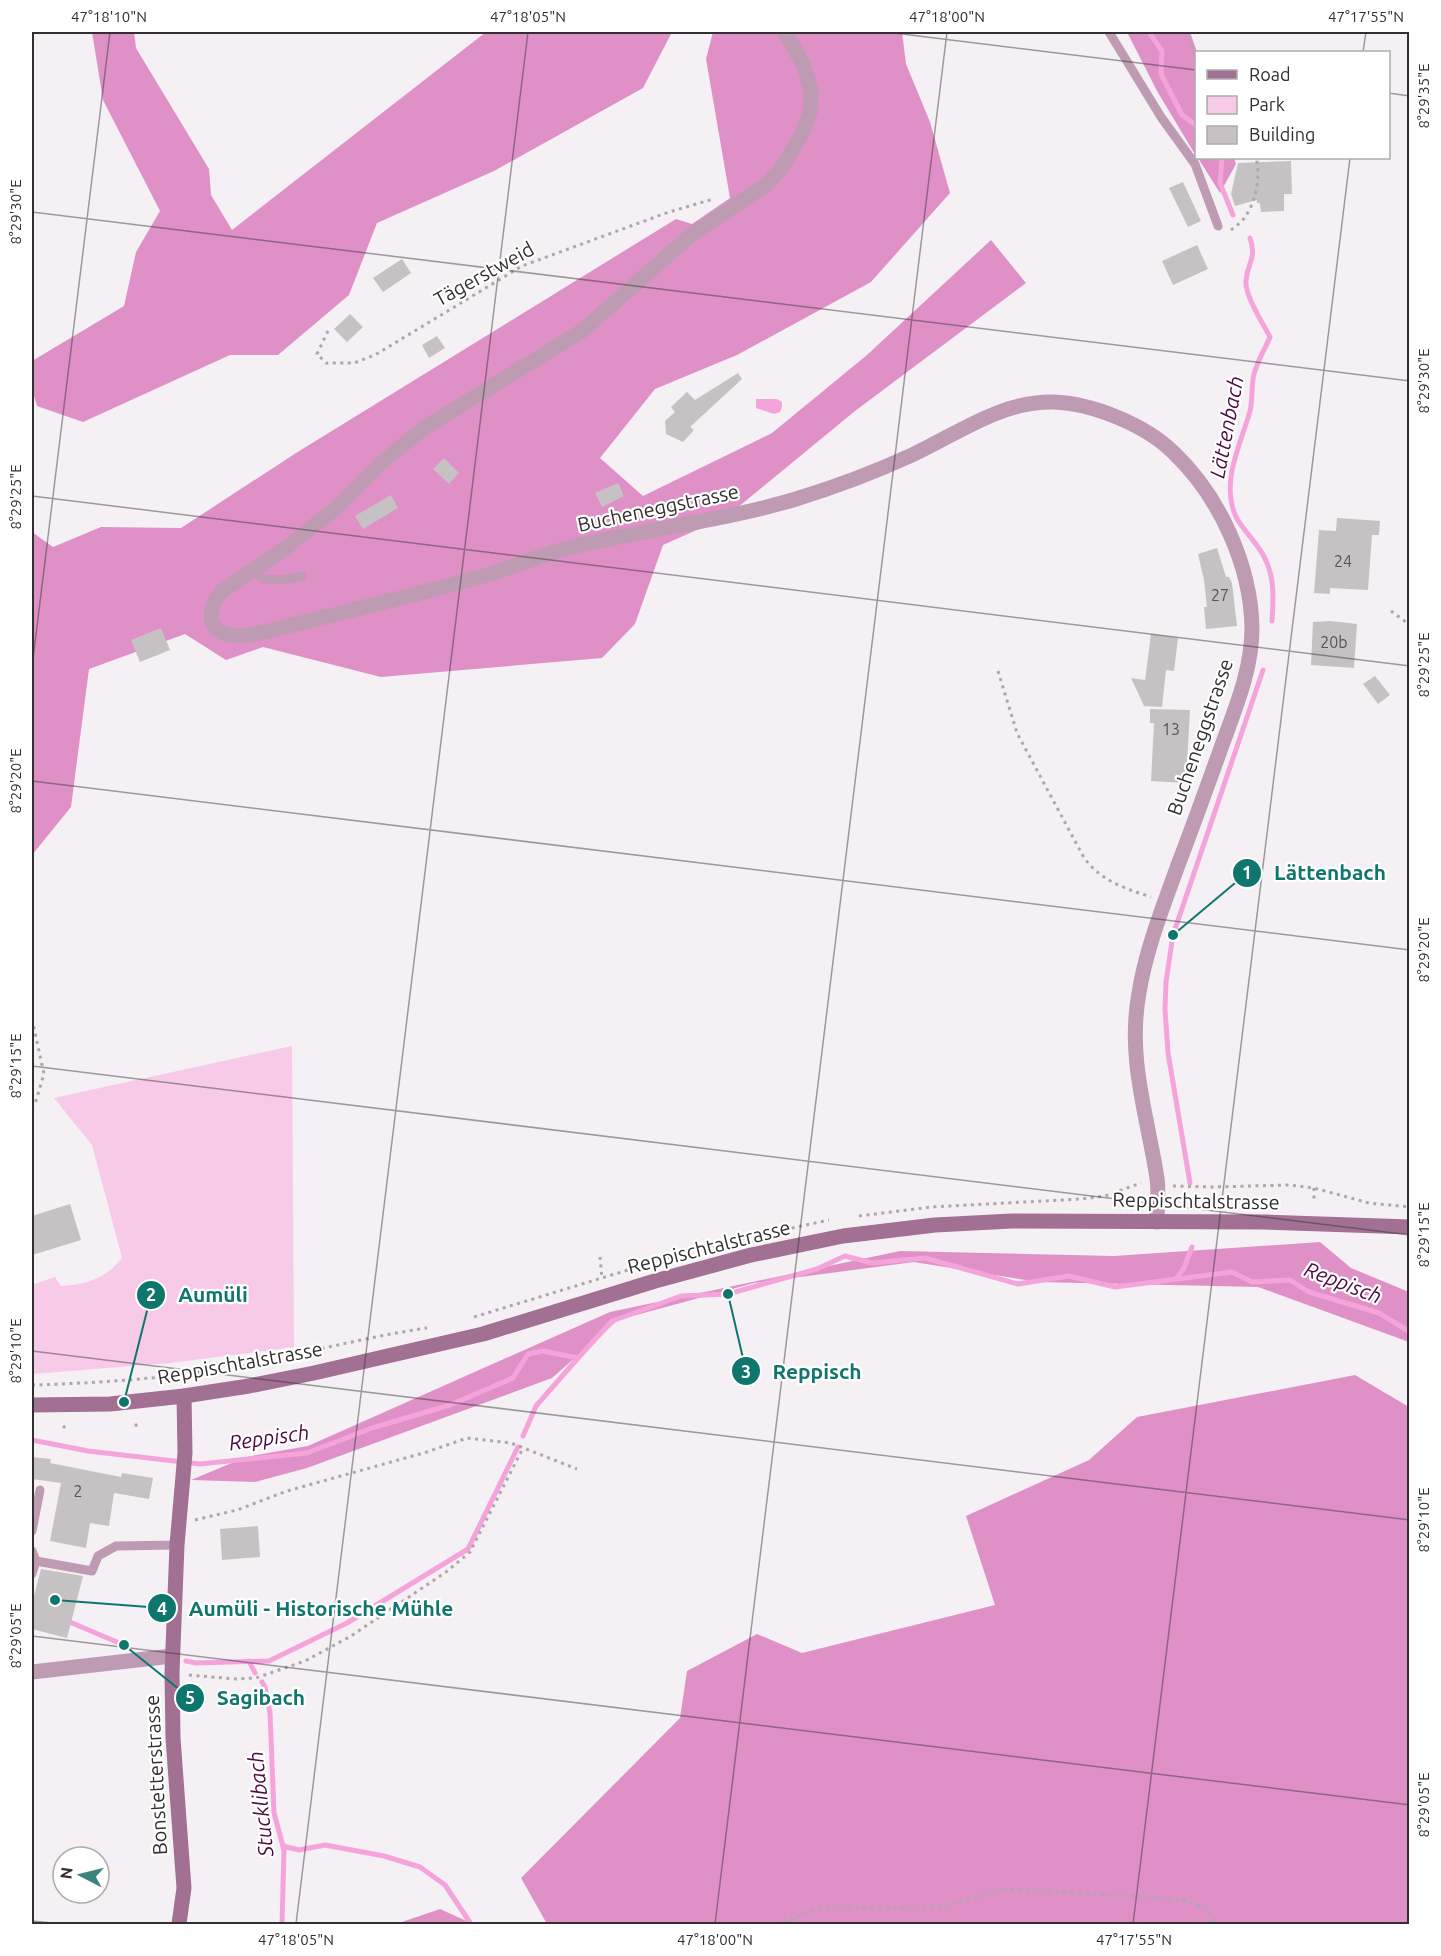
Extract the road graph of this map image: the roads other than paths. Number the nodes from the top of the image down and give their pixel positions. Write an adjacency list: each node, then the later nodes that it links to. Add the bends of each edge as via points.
1 (785, 32): 4 (street, Bucheneggstrasse, via 803,63 812,90 810,112 802,134 767,184 692,234 582,331 424,428 382,462 336,508)
2 (1109, 32): 3 (lane, via 1195,164)
3 (1218, 226)
4 (255, 569): 5 (lane, via 263,579); 6 (street, Bucheneggstrasse, via 222,591 211,608 213,623 227,635 260,633 482,577 555,551 795,499 878,470 1004,410 1054,402 1114,416 1145,431 1195,475 1219,514 1242,566 1251,610 1250,654 1241,694 1164,902 1144,967 1136,1016 1138,1088 1158,1184)
5 (302, 576)
6 (1157, 1222): 7 (main road, Reppischtalstrasse); 8 (main road, Reppischtalstrasse, via 1012,1221 843,1236 751,1255 411,1352)
7 (1410, 1227)
8 (184, 1396): 9 (main road, Reppischtalstrasse, via 110,1404); 12 (main road, Bonstetterstrasse)
9 (32, 1405)
10 (40, 1490): 11 (lane)
11 (32, 1531)
12 (177, 1545): 14 (lane, via 117,1546 98,1556 92,1571); 16 (main road, Bonstetterstrasse)
13 (32, 1551): 14 (lane)
14 (36, 1561): 15 (lane)
15 (32, 1574)
16 (172, 1656): 17 (street); 18 (main road, Bonstetterstrasse, via 174,1761 184,1888)
17 (32, 1672)
18 (179, 1924)

